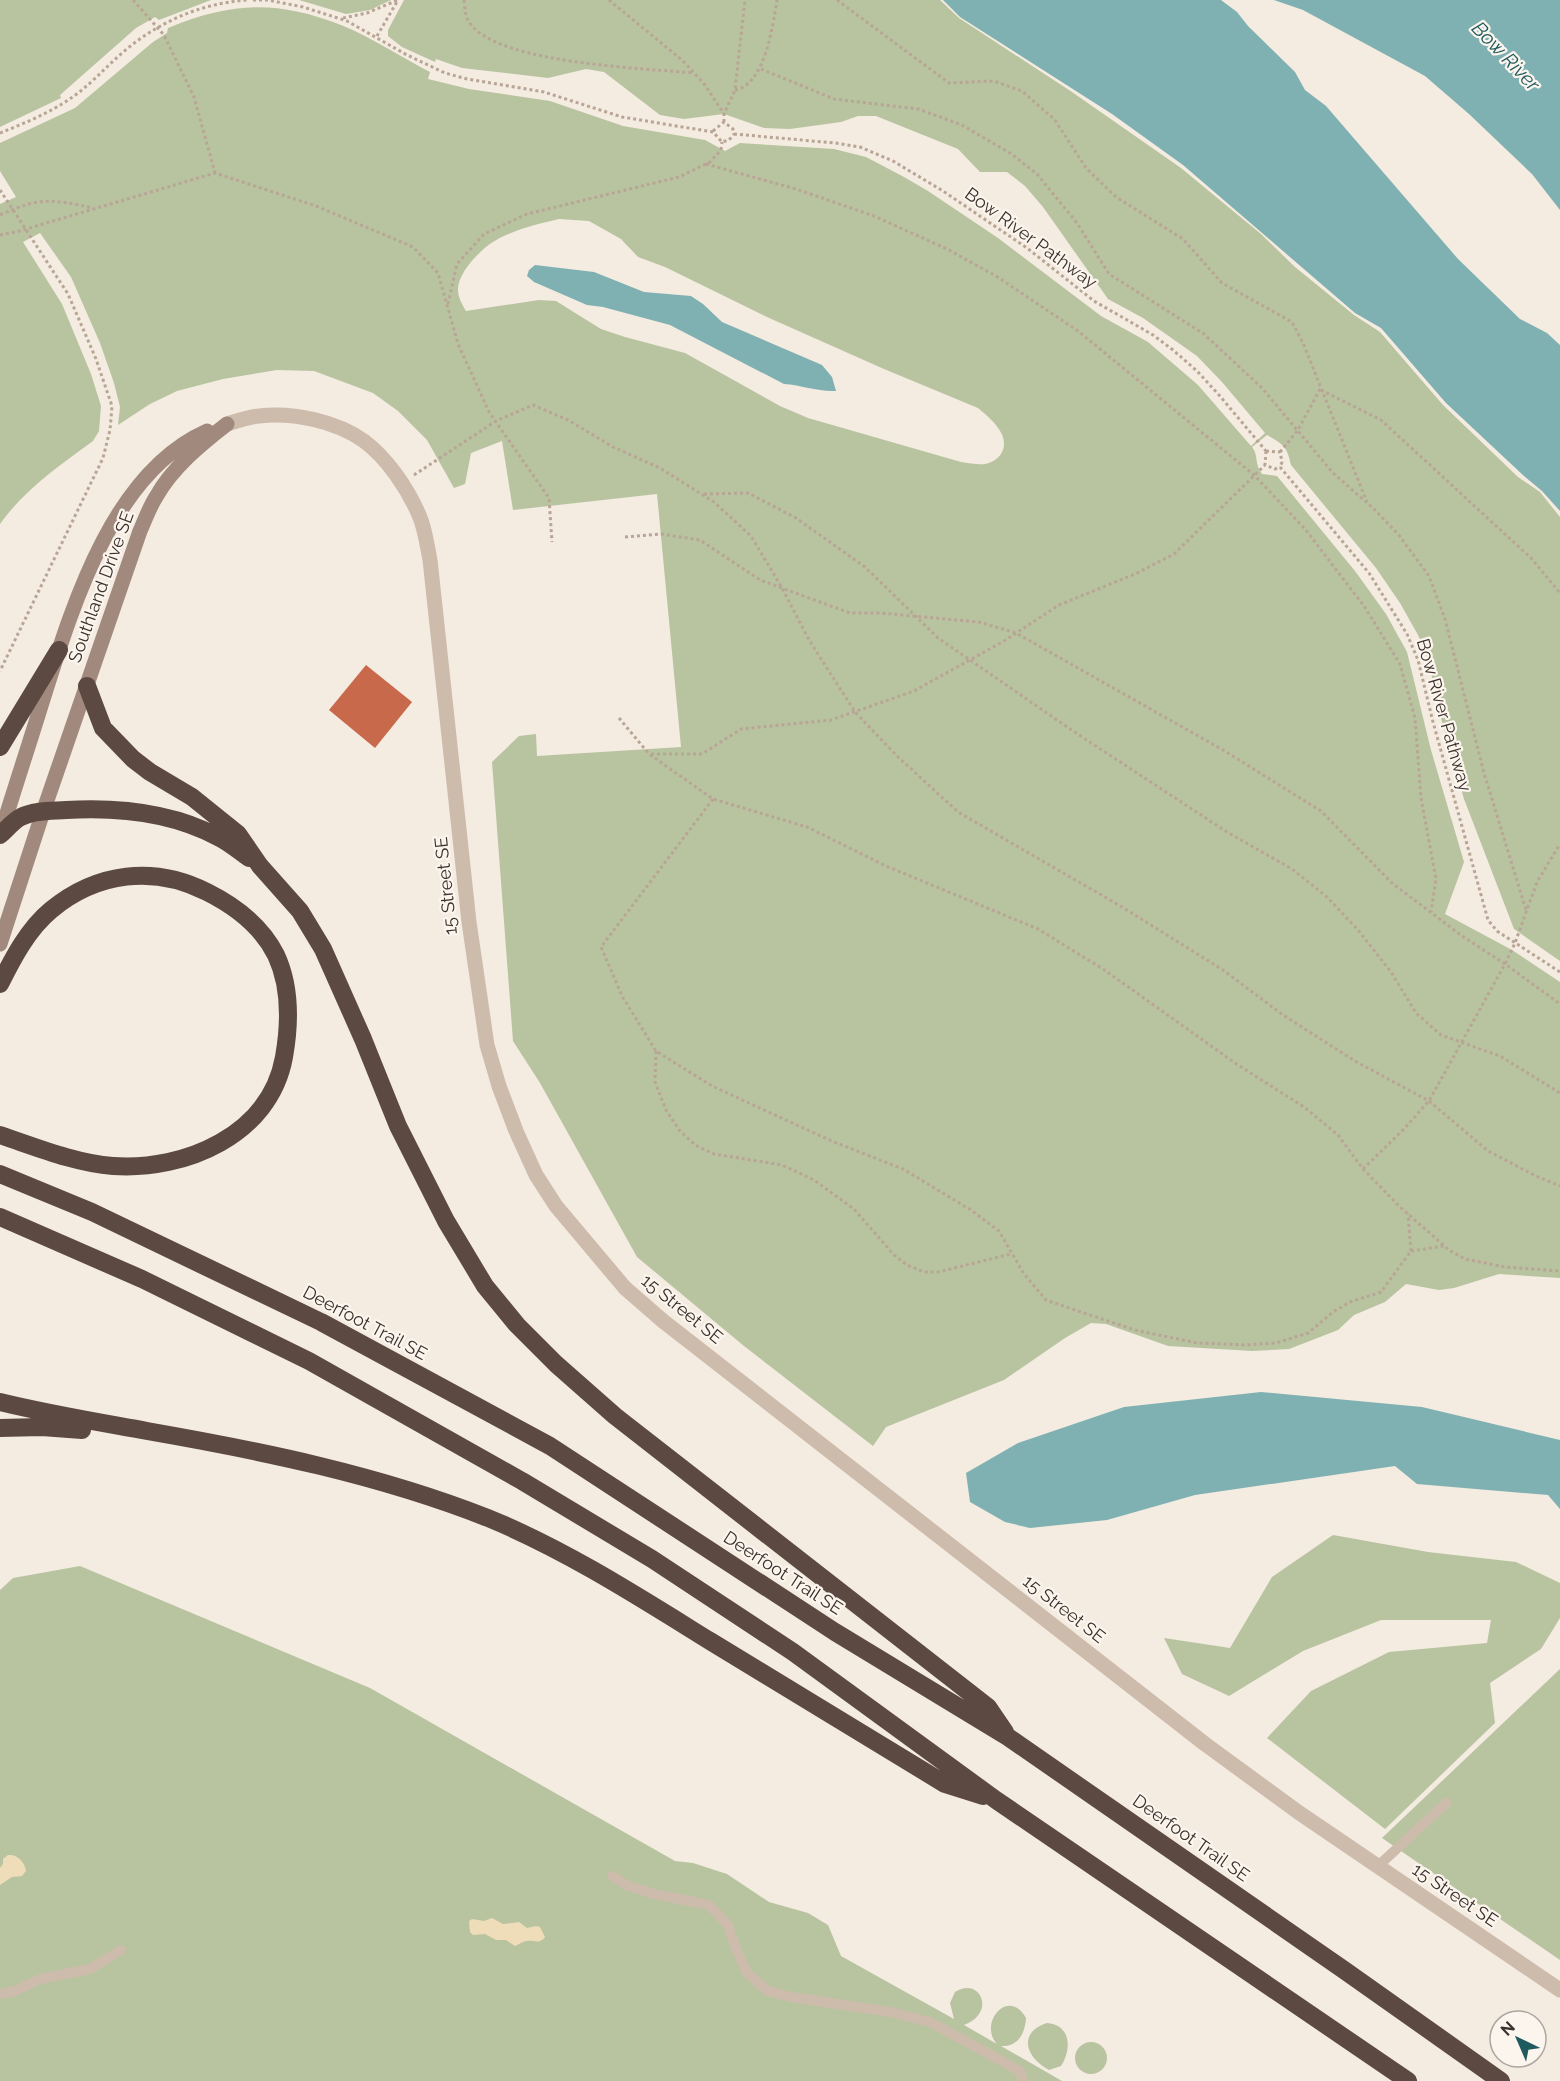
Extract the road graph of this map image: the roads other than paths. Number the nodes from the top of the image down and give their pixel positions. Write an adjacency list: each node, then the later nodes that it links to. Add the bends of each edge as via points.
1 (227, 424): 2 (main road, Southland Drive SE, via 198,435 179,448 142,481 122,507 95,557); 3 (main road, Southland Drive SE, via 202,443 156,497 140,531); 19 (street, 15 Street SE, via 258,416 294,417 335,425 365,442 403,483 420,517 430,560 469,922 487,1045 516,1131 536,1175 556,1206 625,1288 663,1321 1205,1744)
2 (59, 650): 4 (highway); 6 (main road, Southland Drive SE)
3 (87, 686): 5 (main road, Southland Drive SE); 7 (highway, via 103,728 133,759 192,797 238,834)
4 (0, 747)
5 (43, 812): 6 (highway, via 23,816); 7 (highway, via 117,810 152,815 220,837); 8 (main road, Southland Drive SE)
6 (0, 835)
7 (260, 866): 16 (highway, via 300,911 323,949 398,1126 446,1221 485,1286 517,1325 615,1416 988,1707)
8 (0, 944)
9 (0, 984): 10 (highway, via 31,932 50,911 81,889 106,879 162,876 193,885 227,902 254,924 276,955 287,989 289,1030 283,1064 270,1095 251,1120 197,1155 144,1166 112,1166 64,1156)
10 (0, 1135)
11 (0, 1174): 16 (highway, Deerfoot Trail SE, via 92,1212 321,1322 549,1446 836,1632)
12 (0, 1217): 17 (highway, via 142,1279 309,1361 522,1481 652,1559 793,1652)
13 (0, 1402): 15 (highway)
14 (0, 1428): 15 (highway)
15 (148, 1431): 17 (highway, via 343,1472 489,1519 537,1540 634,1594 945,1784)
16 (1008, 1737): 26 (highway, Deerfoot Trail SE)
17 (996, 1800): 25 (highway)
18 (1446, 1803): 19 (lane)
19 (1377, 1867): 22 (street, 15 Street SE)
20 (612, 1876): 24 (lane, via 654,1894 709,1905 728,1925 747,1973 768,1991 930,2022 1020,2070)
21 (121, 1950): 23 (lane, via 90,1969 40,1978 15,1992)
22 (1560, 1990)
23 (0, 1994)
24 (1023, 2081)
25 (1408, 2081)
26 (1501, 2081)

